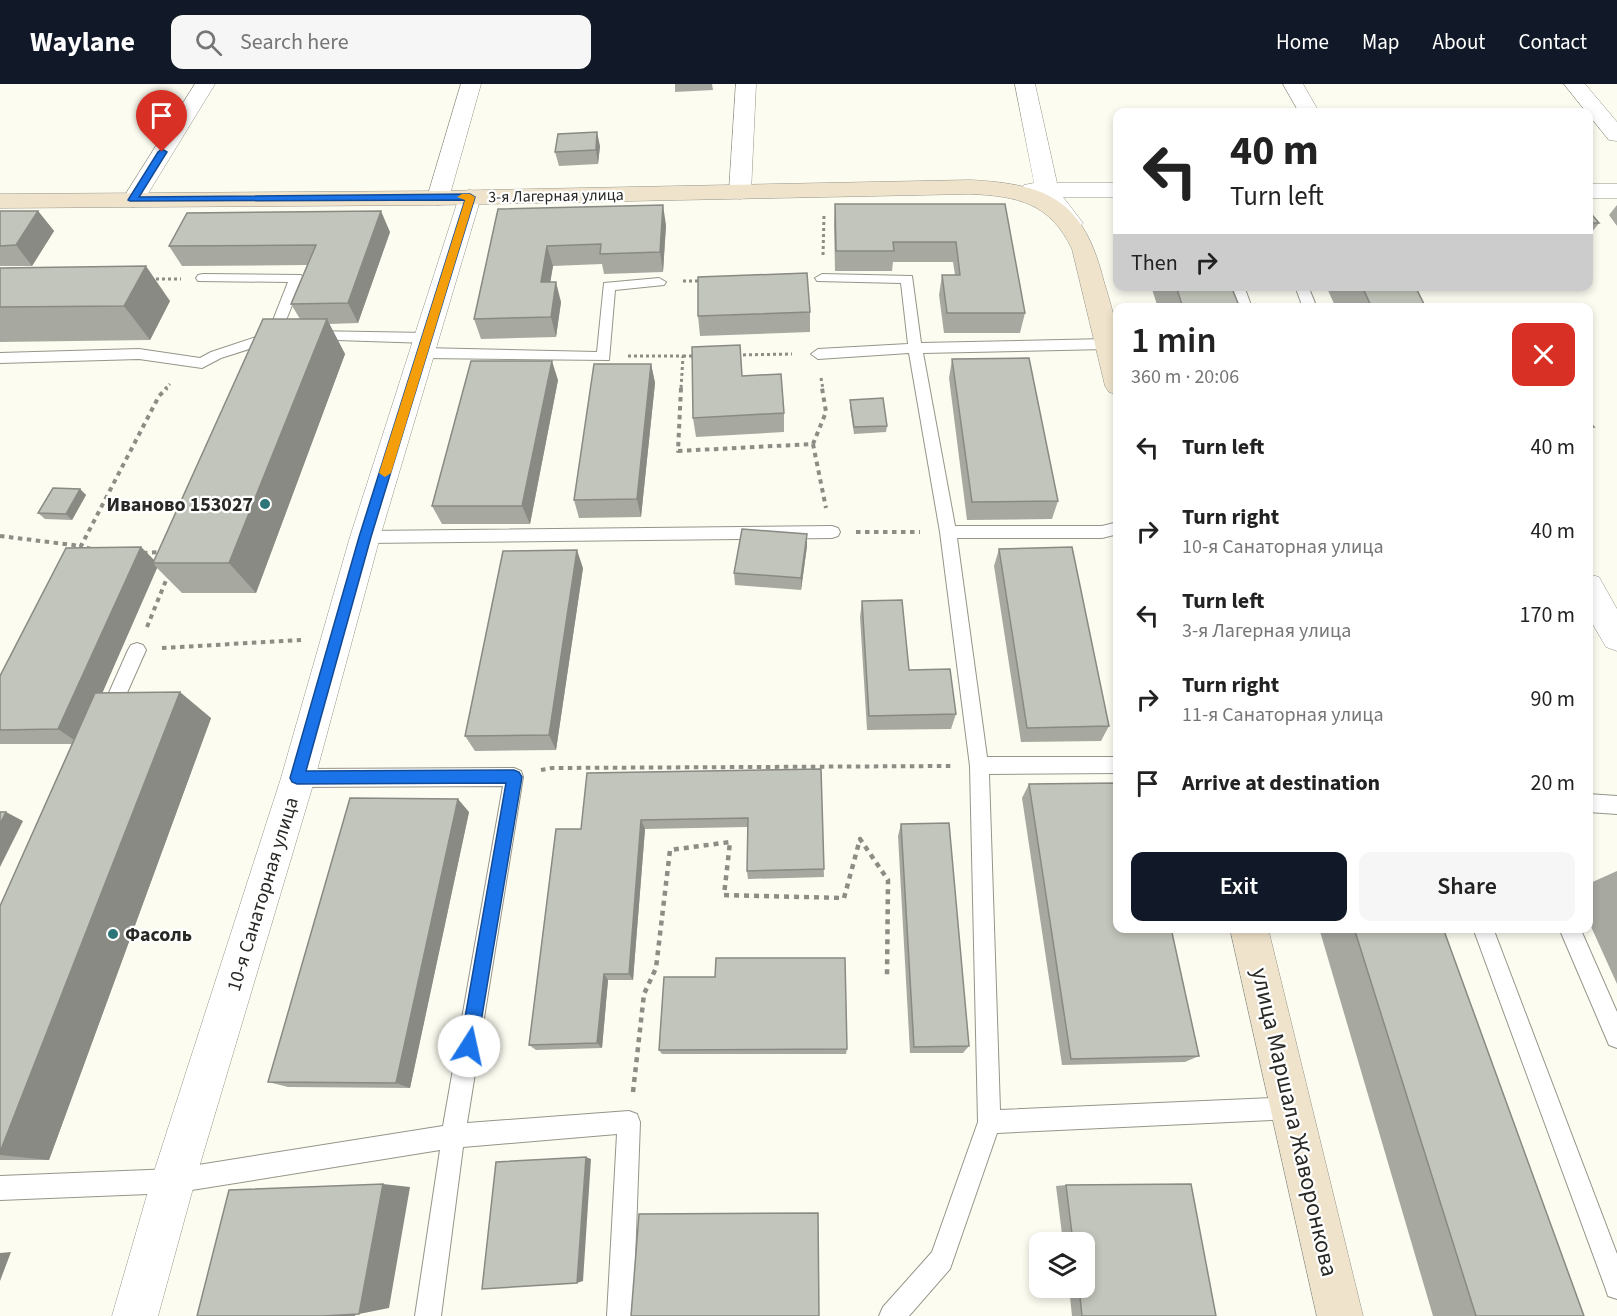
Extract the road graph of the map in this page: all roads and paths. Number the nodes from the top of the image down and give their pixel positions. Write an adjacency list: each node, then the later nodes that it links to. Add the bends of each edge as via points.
1 (205, 84): 17 (street)
2 (471, 84): 16 (street, 10-я Санаторная улица)
3 (746, 84): 15 (street)
4 (1025, 84): 10 (street)
5 (1293, 84): 7 (street)
6 (1574, 84): 8 (street)
7 (1307, 108)
8 (1617, 135)
9 (1003, 189): 10 (street, 3-я Лагерная улица); 12 (main road, 3-я Лагерная улица); 19 (main road, 3-я Лагерная улица, via 1043,201)
10 (1047, 190): 11 (street, 3-я Лагерная улица); 19 (street)
11 (1113, 190)
12 (824, 191): 15 (main road, 3-я Лагерная улица); 22 (path)
13 (1593, 191): 14 (street)
14 (1617, 191)
15 (740, 192): 16 (main road, 3-я Лагерная улица)
16 (454, 197): 17 (main road, 3-я Лагерная улица); 27 (street, 10-я Санаторная улица)
17 (133, 200): 18 (main road, 3-я Лагерная улица)
18 (0, 201)
19 (1071, 223): 26 (main road, 3-я Лагерная улица, via 1084,249)
20 (203, 278): 21 (path); 25 (lane, via 296,278)
21 (145, 279)
22 (822, 279): 28 (lane, via 907,279)
23 (705, 281): 24 (path)
24 (659, 282): 34 (lane, via 609,286)
25 (286, 336): 27 (lane); 33 (lane); 36 (lane)
26 (1107, 344): 28 (lane); 37 (main road)
27 (425, 346): 34 (lane); 43 (street, 10-я Санаторная улица)
28 (915, 348): 29 (lane); 41 (lane)
29 (818, 354): 30 (path); 38 (path, via 826,412)
30 (728, 355)
31 (683, 356): 32 (path); 34 (path); 38 (path, via 678,451)
32 (705, 356)
33 (264, 357)
34 (604, 357)
35 (0, 358): 36 (lane, via 139,354)
36 (202, 363): 44 (path, via 178,375 159,396)
37 (1113, 367)
38 (813, 444): 40 (path)
39 (1113, 529): 41 (lane)
40 (832, 532): 41 (path); 43 (lane)
41 (948, 532): 55 (lane)
42 (0, 536): 44 (path)
43 (365, 537): 50 (street, 10-я Санаторная улица)
44 (81, 546): 45 (path)
45 (100, 551)
46 (166, 552): 47 (path)
47 (132, 553)
48 (173, 563): 52 (path)
49 (1601, 595): 51 (street)
50 (335, 638): 52 (path); 57 (street, 10-я Санаторная улица)
51 (1617, 638)
52 (137, 650): 53 (lane)
53 (103, 726)
54 (1113, 765): 55 (lane)
55 (979, 766): 56 (path, via 552,768); 67 (lane)
56 (514, 777): 57 (lane); 68 (lane)
57 (297, 778): 69 (street, 10-я Санаторная улица)
58 (1593, 803): 59 (lane)
59 (1617, 805)
60 (1250, 933): 65 (main road, улица Маршала Жаворонкова)
61 (1485, 933): 71 (lane)
62 (1571, 933): 64 (lane)
63 (887, 977): 66 (path, via 888,880 860,839 844,898 724,895 730,842 670,850 656,968 644,994)
64 (1617, 1037)
65 (1293, 1108): 67 (lane); 76 (main road, улица Маршала Жаворонкова)
66 (629, 1122): 68 (lane); 74 (lane)
67 (989, 1122): 75 (lane, via 941,1260)
68 (453, 1136): 69 (lane); 73 (lane)
69 (173, 1181): 70 (lane); 72 (street, 10-я Санаторная улица)
70 (0, 1188)
71 (1617, 1287)
72 (135, 1316)
73 (428, 1316)
74 (620, 1316)
75 (892, 1316)
76 (1340, 1316)

